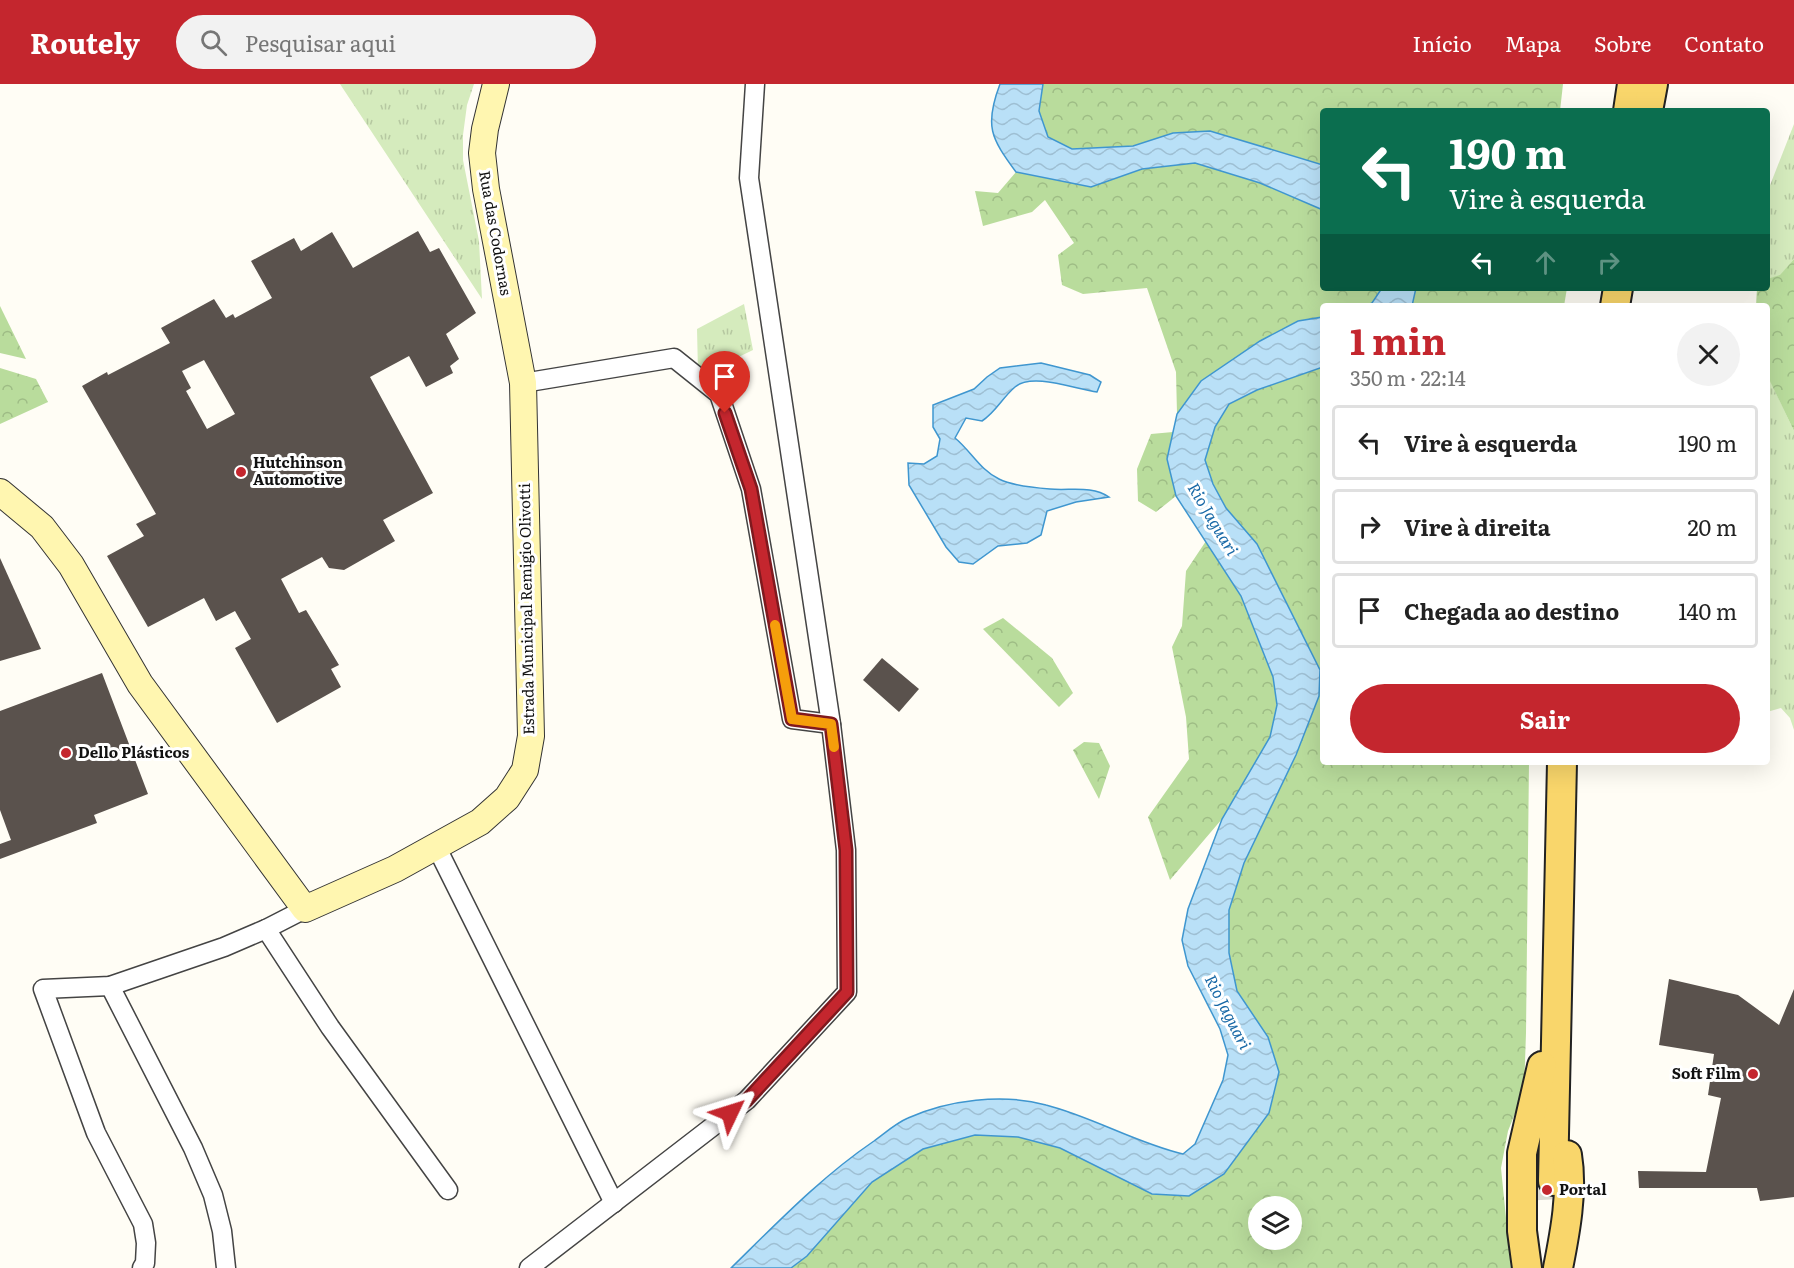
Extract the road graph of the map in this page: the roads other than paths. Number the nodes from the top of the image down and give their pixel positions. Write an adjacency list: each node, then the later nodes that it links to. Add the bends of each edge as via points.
1 (496, 84): 7 (street, Rua das Codornas, via 482,153)
2 (755, 84): 9 (street, via 749,178)
3 (1632, 84): 5 (main road)
4 (1653, 84): 6 (main road)
5 (1628, 108)
6 (1649, 108)
7 (523, 383): 9 (street, via 674,358 719,394 751,489 792,719); 12 (street, Estrada Municipal Remigio Olivotti, via 531,736 525,770 507,798 480,822)
8 (0, 492): 13 (street, via 42,527 71,565 140,684)
9 (831, 724): 19 (street, via 846,850 847,992 747,1100)
10 (1547, 765): 16 (main road)
11 (1562, 765): 16 (main road)
12 (436, 846): 13 (street, Estrada Municipal Remigio Olivotti); 19 (street)
13 (305, 909): 14 (street)
14 (266, 929): 15 (street); 17 (street, via 330,1027)
15 (110, 986): 20 (street, via 44,989 96,1133 142,1224 146,1243); 21 (street, via 213,1195)
16 (1548, 1067): 18 (main road); 23 (main road, via 1522,1153); 26 (main road, via 1570,1171)
17 (448, 1190)
18 (1547, 1190): 24 (main road); 25 (main road)
19 (614, 1203): 22 (street)
20 (142, 1268)
21 (226, 1268)
22 (530, 1268)
23 (1527, 1268)
24 (1541, 1268)
25 (1547, 1268)
26 (1558, 1268)

